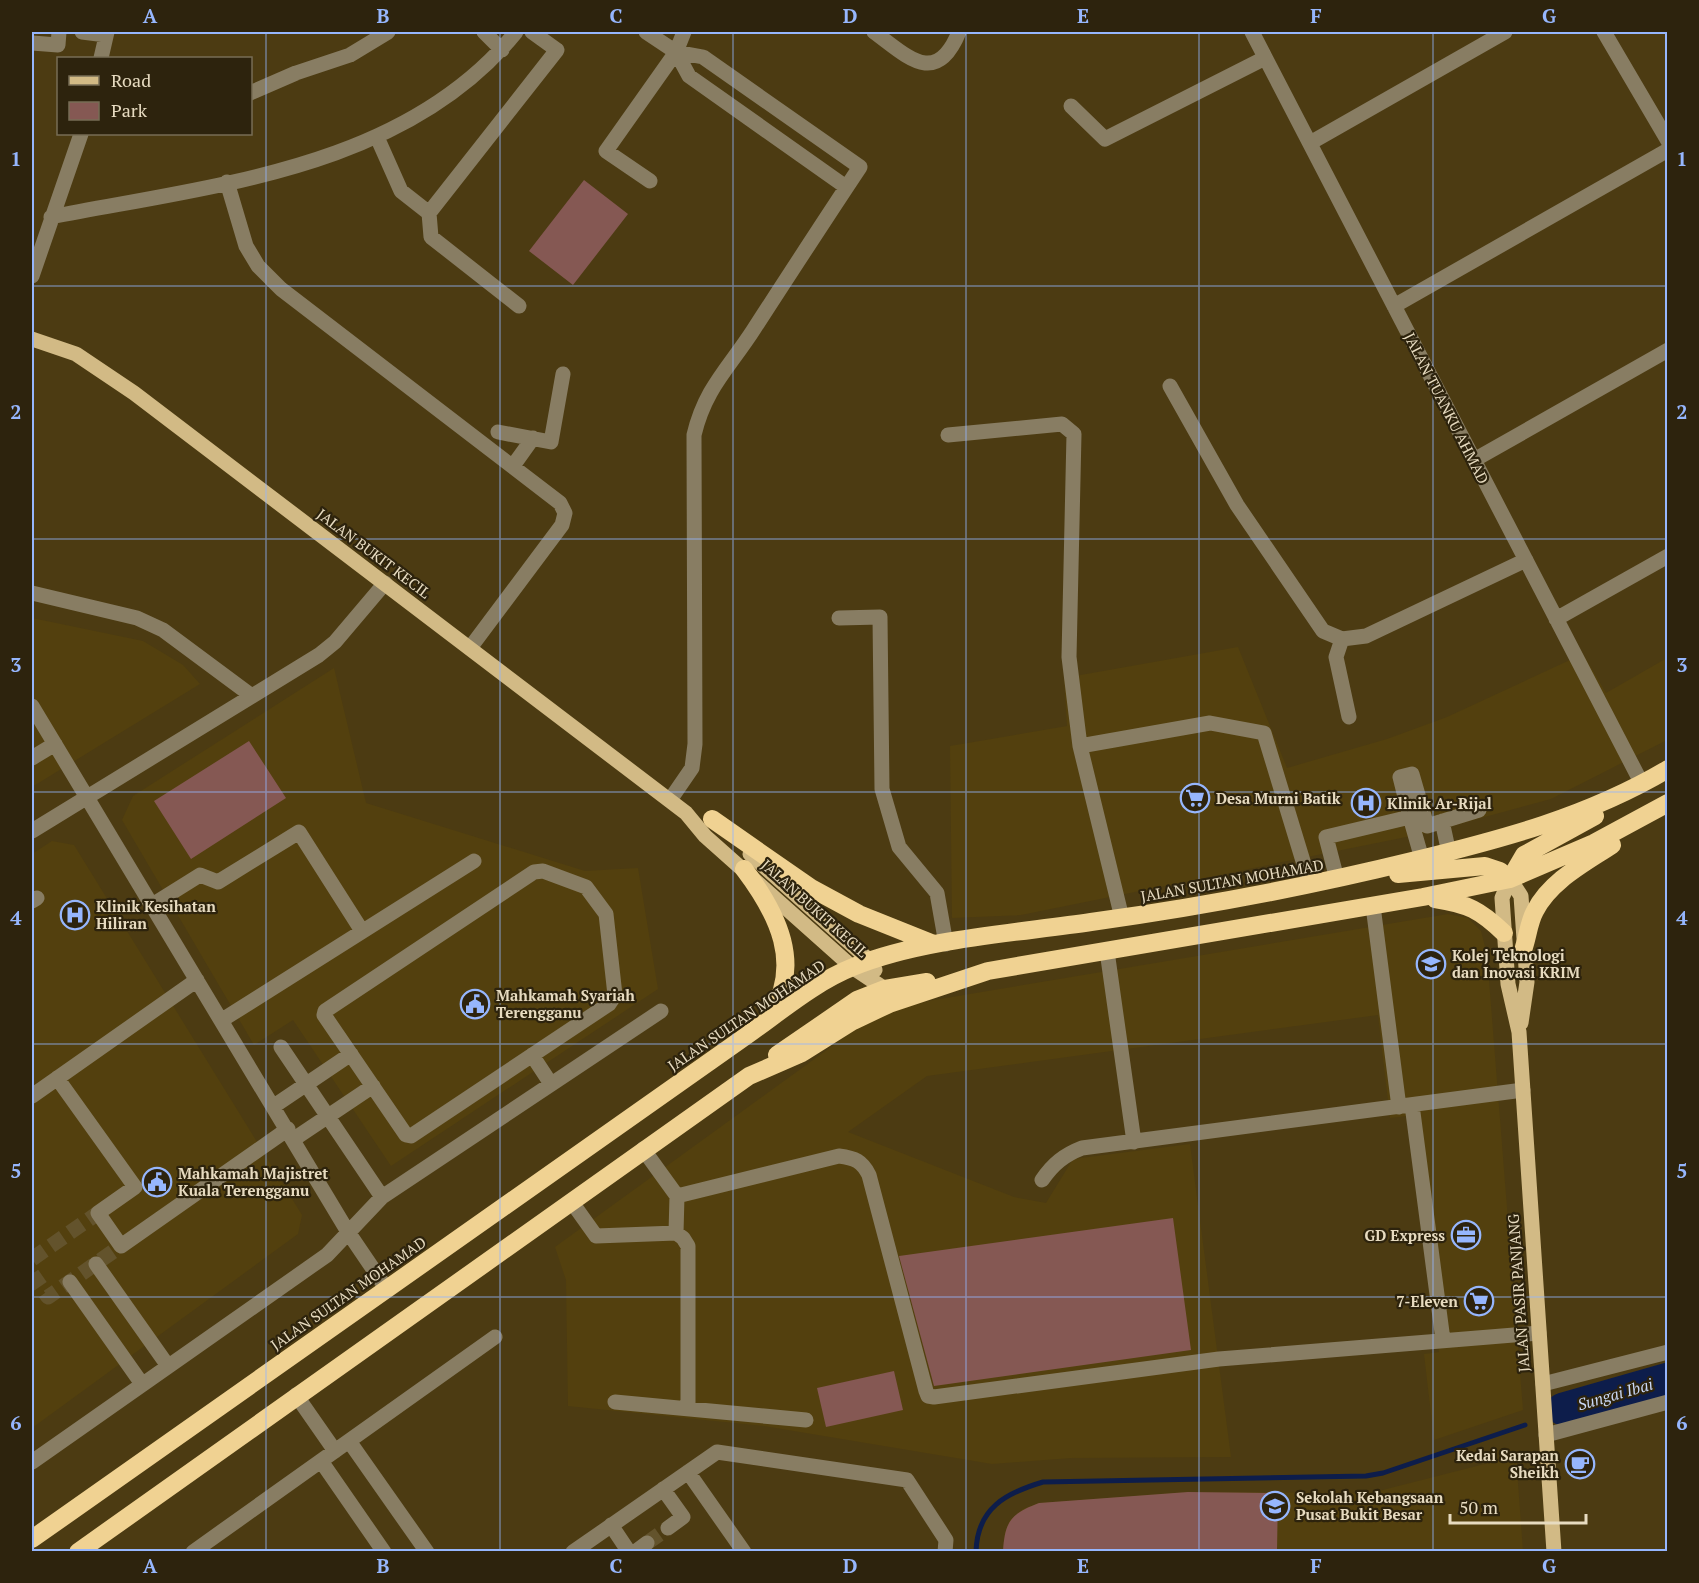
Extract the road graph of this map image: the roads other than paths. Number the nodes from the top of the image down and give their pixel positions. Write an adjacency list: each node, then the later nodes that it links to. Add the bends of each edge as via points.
1 (59, 32): 15 (street, via 58,45)
2 (82, 32): 14 (street)
3 (388, 32): 20 (street, via 350,55)
4 (484, 32): 16 (street)
5 (516, 32): 16 (street)
6 (532, 32): 30 (street, via 557,50)
7 (646, 32): 17 (street)
8 (684, 32): 17 (street)
9 (874, 32): 10 (street, via 915,63 931,63 951,50)
10 (959, 32)
11 (1252, 32): 19 (street, JALAN TUANKU AHMAD)
12 (1505, 32): 25 (street)
13 (1604, 32): 24 (street)
14 (106, 33): 18 (street)
15 (32, 42)
16 (502, 50): 23 (street, via 426,112)
17 (676, 52): 27 (street, via 606,151); 29 (street, via 689,76); 29 (street, via 703,57 860,167)
18 (101, 57)
19 (1265, 58): 21 (street, via 1105,139); 25 (street, JALAN TUANKU AHMAD)
20 (252, 92)
21 (1071, 106)
22 (81, 135): 31 (street)
23 (377, 137): 28 (street, via 304,164); 30 (street, via 401,191)
24 (1668, 141)
25 (1310, 143): 34 (street, JALAN TUANKU AHMAD)
26 (1668, 150): 34 (street)
27 (650, 181)
28 (227, 182): 31 (street); 43 (street, via 246,246 258,266 281,289)
29 (846, 187): 61 (street, via 708,392 700,410 694,435 695,744 692,768)
30 (429, 213): 33 (street, via 430,237)
31 (51, 217): 32 (street)
32 (32, 273)
33 (519, 306)
34 (1394, 306): 42 (street, JALAN TUANKU AHMAD)
35 (32, 339): 46 (main road, JALAN BUKIT KECIL, via 96,366)
36 (1668, 350): 42 (street)
37 (563, 374): 41 (street, via 551,442)
38 (1170, 386): 50 (street, via 1237,505 1295,591 1323,631)
39 (498, 432): 41 (street)
40 (948, 435): 56 (street, via 1062,424 1074,434 1069,657)
41 (533, 438): 43 (street)
42 (1474, 460): 45 (street, JALAN TUANKU AHMAD)
43 (513, 466): 51 (street, via 561,503 565,513 562,525)
44 (1668, 556): 49 (street)
45 (1526, 560): 49 (street, JALAN TUANKU AHMAD); 50 (street, via 1366,636)
46 (384, 583): 51 (main road, JALAN BUKIT KECIL); 52 (street, via 320,655)
47 (32, 593): 52 (street, via 137,618 163,630)
48 (839, 618): 82 (street, via 880,617 882,789 899,847 937,893)
49 (1556, 619): 59 (street, JALAN TUANKU AHMAD)
50 (1342, 639): 54 (street, via 1336,657)
51 (470, 648): 61 (main road, JALAN BUKIT KECIL)
52 (252, 696): 60 (street)
53 (32, 706): 55 (street)
54 (1349, 717)
55 (55, 744): 57 (street); 60 (street)
56 (1080, 746): 75 (street, via 1210,723 1264,733); 79 (street)
57 (32, 758)
58 (1668, 769): 59 (highway, JALAN SULTAN MOHAMAD)
59 (1642, 784): 69 (highway, JALAN SULTAN MOHAMAD, via 1548,825); 74 (highway, via 1592,818 1524,855)
60 (87, 796): 68 (street); 77 (street)
61 (670, 800): 64 (main road, JALAN BUKIT KECIL)
62 (1668, 805): 74 (highway, via 1594,843); 83 (highway, via 1554,887 1534,913)
63 (1479, 810): 67 (street)
64 (686, 813): 66 (main road, JALAN BUKIT KECIL); 72 (main road, JALAN BUKIT KECIL, via 705,836)
65 (1410, 817): 67 (street, via 1400,777 1412,774 1427,826); 70 (street); 73 (street, via 1326,837)
66 (712, 819): 82 (highway, via 811,888 859,914); 85 (main road, JALAN BUKIT KECIL)
67 (1442, 821): 69 (street)
68 (32, 831)
69 (1449, 853): 70 (highway, JALAN SULTAN MOHAMAD)
70 (1422, 859): 73 (highway, JALAN SULTAN MOHAMAD)
71 (474, 861): 80 (street)
72 (744, 869): 86 (main road, JALAN BUKIT KECIL); 92 (highway, via 775,914 784,949 782,998)
73 (1337, 879): 74 (highway, via 1485,866); 75 (highway, JALAN SULTAN MOHAMAD)
74 (1510, 879): 76 (highway); 81 (main road, JALAN PASIR PANJANG, via 1502,898); 83 (main road, JALAN PASIR PANJANG, via 1521,896)
75 (1310, 884): 79 (highway, JALAN SULTAN MOHAMAD)
76 (1423, 897): 78 (highway); 81 (highway, via 1463,903 1483,913)
77 (152, 905): 80 (street, via 200,875 218,882 299,832); 88 (street)
78 (1373, 906): 84 (highway); 105 (street)
79 (1122, 918): 82 (highway, JALAN SULTAN MOHAMAD)
80 (362, 931): 91 (street)
81 (1504, 933): 93 (main road, JALAN PASIR PANJANG, via 1508,984)
82 (940, 944): 85 (highway, JALAN SULTAN MOHAMAD)
83 (1524, 947): 93 (main road, JALAN PASIR PANJANG, via 1527,982)
84 (1107, 951): 87 (highway); 108 (street)
85 (870, 961): 86 (highway, JALAN SULTAN MOHAMAD); 89 (main road, JALAN BUKIT KECIL)
86 (852, 967): 89 (main road, JALAN BUKIT KECIL); 92 (highway, JALAN SULTAN MOHAMAD)
87 (988, 971): 89 (highway); 97 (highway, via 889,1004 802,1053)
88 (197, 980): 91 (street); 98 (street)
89 (885, 989): 97 (highway, via 830,1017)
90 (661, 1011): 100 (street)
91 (222, 1020): 104 (street)
92 (768, 1021): 118 (highway, JALAN SULTAN MOHAMAD)
93 (1519, 1032): 102 (main road, JALAN PASIR PANJANG)
94 (281, 1047): 99 (street)
95 (351, 1054): 96 (street, via 325,1011 538,871 586,887 606,914 615,996 609,1004); 99 (street); 101 (street)
96 (532, 1055): 100 (street); 101 (street, via 411,1136 405,1135)
97 (749, 1076): 109 (highway)
98 (57, 1078): 103 (street); 107 (street, via 135,1187 98,1213 121,1246)
99 (306, 1084): 104 (street); 106 (street)
100 (551, 1084): 112 (street)
101 (373, 1086): 106 (street)
102 (1523, 1090): 105 (street); 119 (main road, JALAN PASIR PANJANG)
103 (32, 1096)
104 (274, 1106): 107 (street)
105 (1406, 1106): 108 (street); 121 (street)
106 (328, 1117): 107 (street); 112 (street)
107 (291, 1134): 114 (street)
108 (1134, 1142): 110 (street, via 1067,1153)
109 (643, 1149): 111 (street); 113 (highway)
110 (1042, 1180)
111 (677, 1196): 115 (street); 121 (street, via 840,1156 864,1164 928,1396 1218,1359)
112 (382, 1197): 114 (street)
113 (570, 1201): 115 (street, via 596,1236); 126 (highway)
114 (348, 1232): 118 (street); 123 (street, via 327,1255)
115 (676, 1233): 129 (street, via 688,1246)
116 (96, 1264): 123 (street)
117 (70, 1282): 124 (street)
118 (386, 1288): 140 (highway, JALAN SULTAN MOHAMAD)
119 (1539, 1333): 121 (street); 125 (main road, JALAN PASIR PANJANG)
120 (495, 1337): 132 (street)
121 (1443, 1340)
122 (1668, 1352): 125 (street)
123 (168, 1366): 124 (street)
124 (142, 1384): 135 (street)
125 (1543, 1384): 131 (main road, JALAN PASIR PANJANG)
126 (296, 1395): 133 (street); 141 (highway)
127 (615, 1402): 129 (street)
128 (1668, 1402): 131 (street)
129 (688, 1409): 130 (street)
130 (806, 1419)
131 (1546, 1435): 149 (main road, JALAN PASIR PANJANG)
132 (349, 1441): 133 (street); 144 (street)
133 (335, 1451): 134 (street)
134 (321, 1461): 142 (street); 143 (street)
135 (32, 1462)
136 (688, 1472): 137 (street); 147 (street); 148 (street, via 717,1452 907,1480 946,1540)
137 (663, 1489): 138 (street); 139 (street, via 683,1517)
138 (611, 1525): 145 (street); 146 (street)
139 (668, 1528)
140 (32, 1539)
141 (78, 1551)
142 (193, 1551)
143 (384, 1551)
144 (427, 1551)
145 (573, 1551)
146 (629, 1551)
147 (744, 1551)
148 (945, 1551)
149 (1554, 1551)

